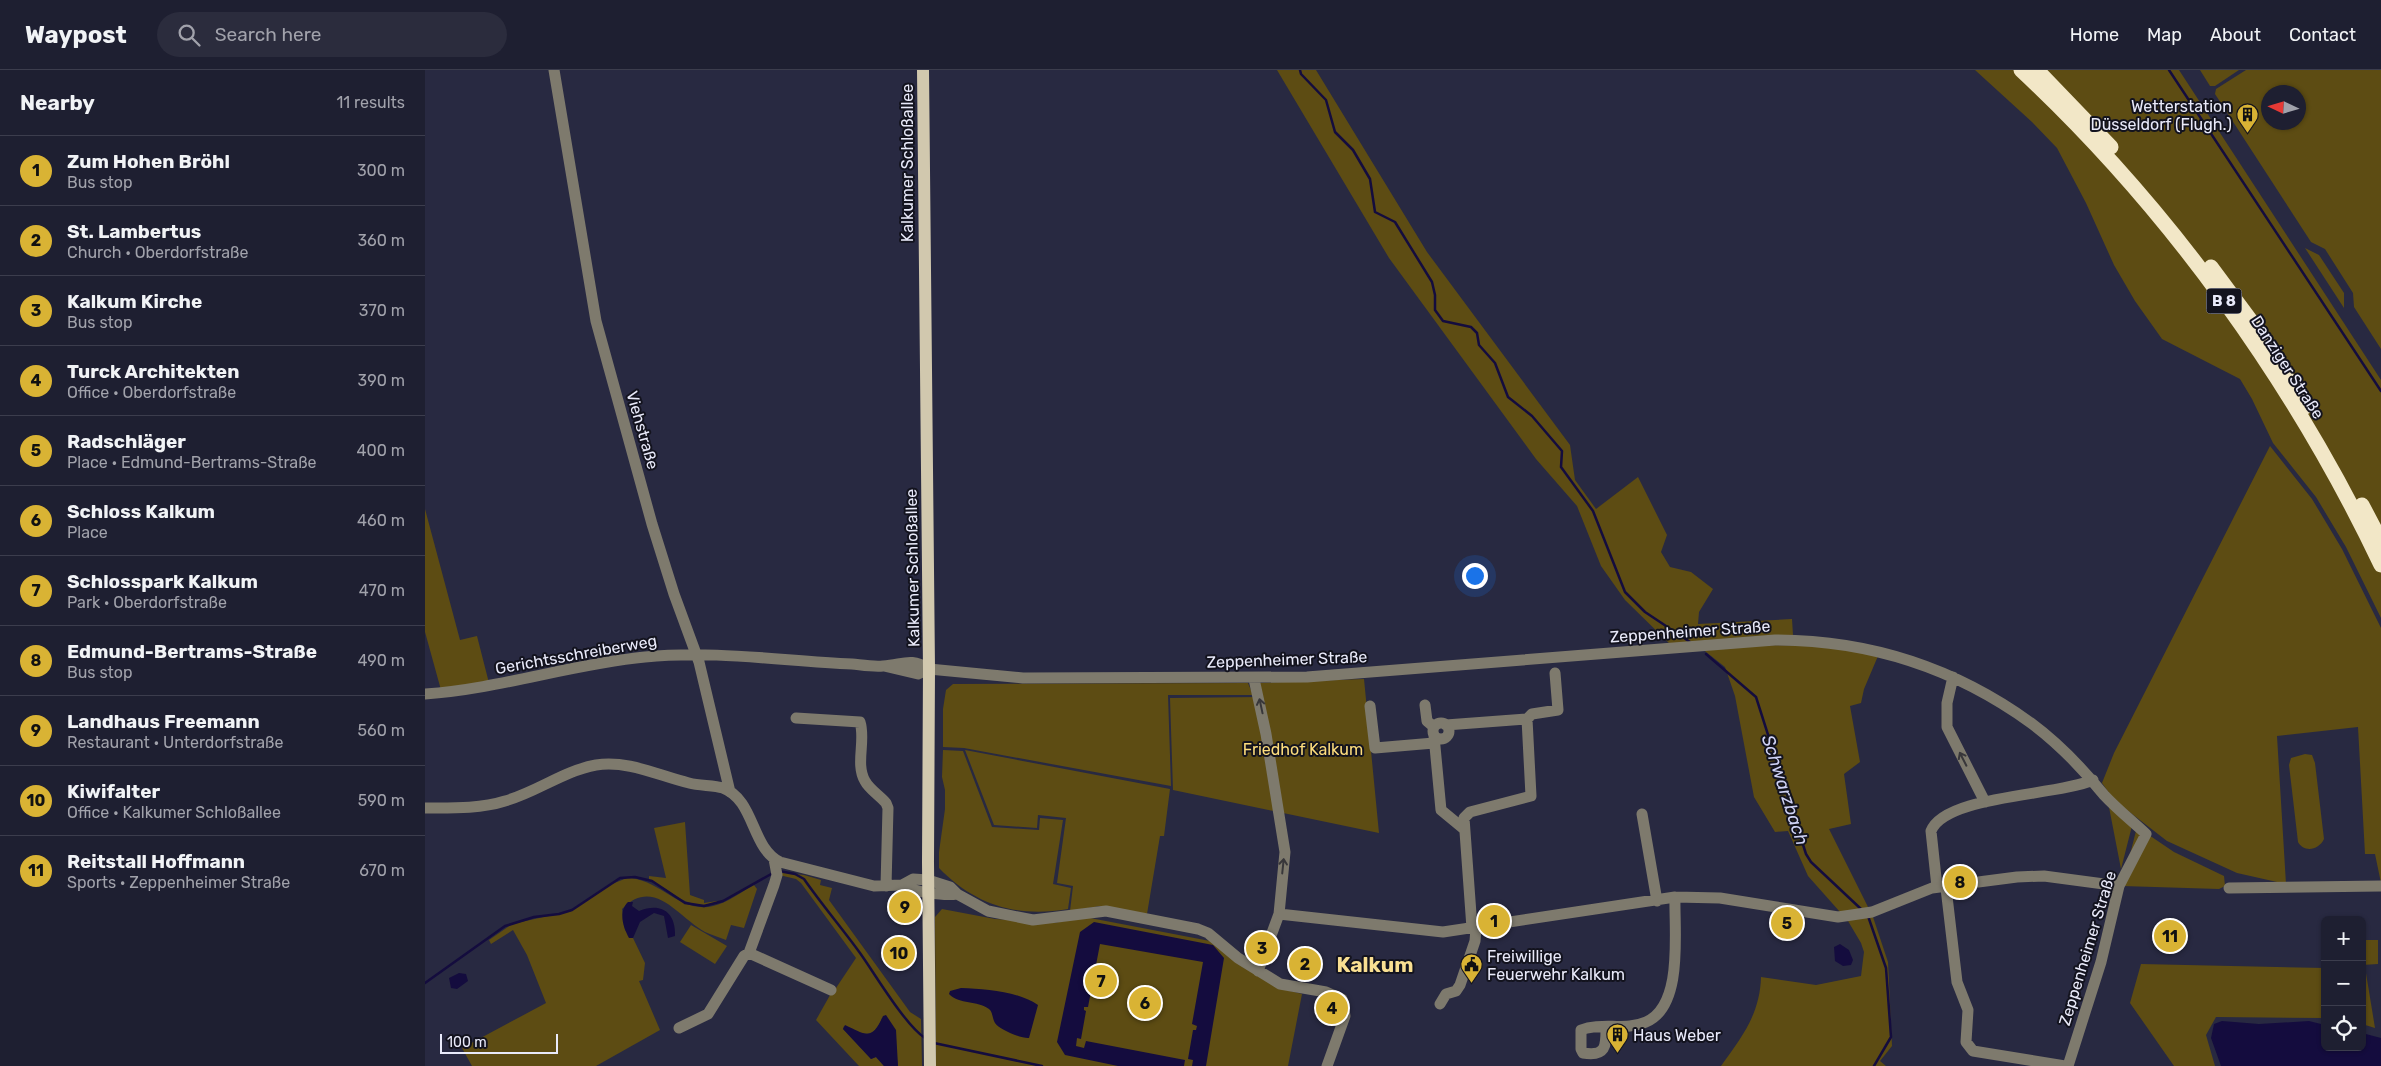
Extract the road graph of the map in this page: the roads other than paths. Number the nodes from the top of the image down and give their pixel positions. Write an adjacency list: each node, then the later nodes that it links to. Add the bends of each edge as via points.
1 (554, 70): 7 (street, Viehstraße, via 595,321 652,524)
2 (923, 70): 8 (main road, Kalkumer Schloßallee)
3 (2021, 70): 6 (highway, Danziger Straße / B 8, via 2121,172 2227,305 2331,467)
4 (2037, 70): 5 (highway, Danziger Straße / B 8, via 2129,166 2236,299 2339,461)
5 (2381, 541)
6 (2381, 565)
7 (697, 654): 8 (street, Gerichtsschreiberweg, via 883,666 909,662); 12 (street, Gerichtsschreiberweg, via 624,660 481,687); 19 (street, Viehstraße)
8 (929, 669): 11 (street, Zeppenheimer Straße, via 1023,678); 26 (main road, Kalkumer Schloßallee)
9 (1555, 673): 16 (street, via 1557,710 1532,714)
10 (1953, 677): 11 (street, Zeppenheimer Straße, via 1890,654 1824,642 1775,640 1359,674); 18 (street, Zeppenheimer Straße, via 2032,724); 20 (street, one-way to 10, via 1947,727 1947,703)
11 (1254, 679): 33 (street, one-way to 11, via 1285,852 1283,829)
12 (425, 694)
13 (1425, 705): 17 (street, via 1427,721)
14 (1370, 706): 17 (street, via 1375,748)
15 (796, 718): 25 (street, via 860,722 864,780 888,808)
16 (1527, 718): 17 (street, via 1446,725 1449,732 1445,737 1439,739); 23 (street, via 1531,796 1470,812 1464,818)
17 (1434, 735): 23 (street, via 1441,810)
18 (2093, 780): 20 (street, via 2077,787); 27 (street, Zeppenheimer Straße, via 2146,834)
19 (729, 792): 21 (street, via 613,764 564,774 505,802); 24 (street, via 743,805)
20 (1985, 802): 29 (street, via 1945,814 1933,825 1931,831)
21 (425, 808)
22 (1642, 814): 32 (street)
23 (1464, 829): 34 (street)
24 (776, 868): 25 (street); 35 (street)
25 (886, 886): 26 (street, via 902,885 913,879)
26 (928, 886): 36 (street, via 951,887 957,894 988,910 1033,920 1106,911 1198,929); 41 (main road, Kalkumer Schloßallee)
27 (2119, 886): 29 (street, via 2044,876); 43 (street, Zeppenheimer Straße, via 2101,962)
28 (2381, 886): 30 (street)
29 (1942, 888): 31 (street, via 1905,897 1872,912 1838,917 1720,898); 43 (street, via 1957,982 1968,1010 1967,1044 1973,1051)
30 (2229, 888)
31 (1675, 897): 32 (street); 39 (street, via 1674,976 1668,999 1657,1015 1646,1022)
32 (1657, 901): 34 (street)
33 (1279, 914): 34 (street, via 1443,932); 36 (street)
34 (1474, 928): 38 (street, via 1475,941 1460,985 1456,991 1446,994)
35 (749, 953): 37 (street); 40 (street, via 708,1014)
36 (1258, 971): 42 (street, via 1280,984 1327,992 1342,999 1345,1016)
37 (831, 990)
38 (1440, 1004)
39 (1606, 1027)
40 (679, 1028)
41 (931, 1066)
42 (1329, 1066)
43 (2066, 1066)

